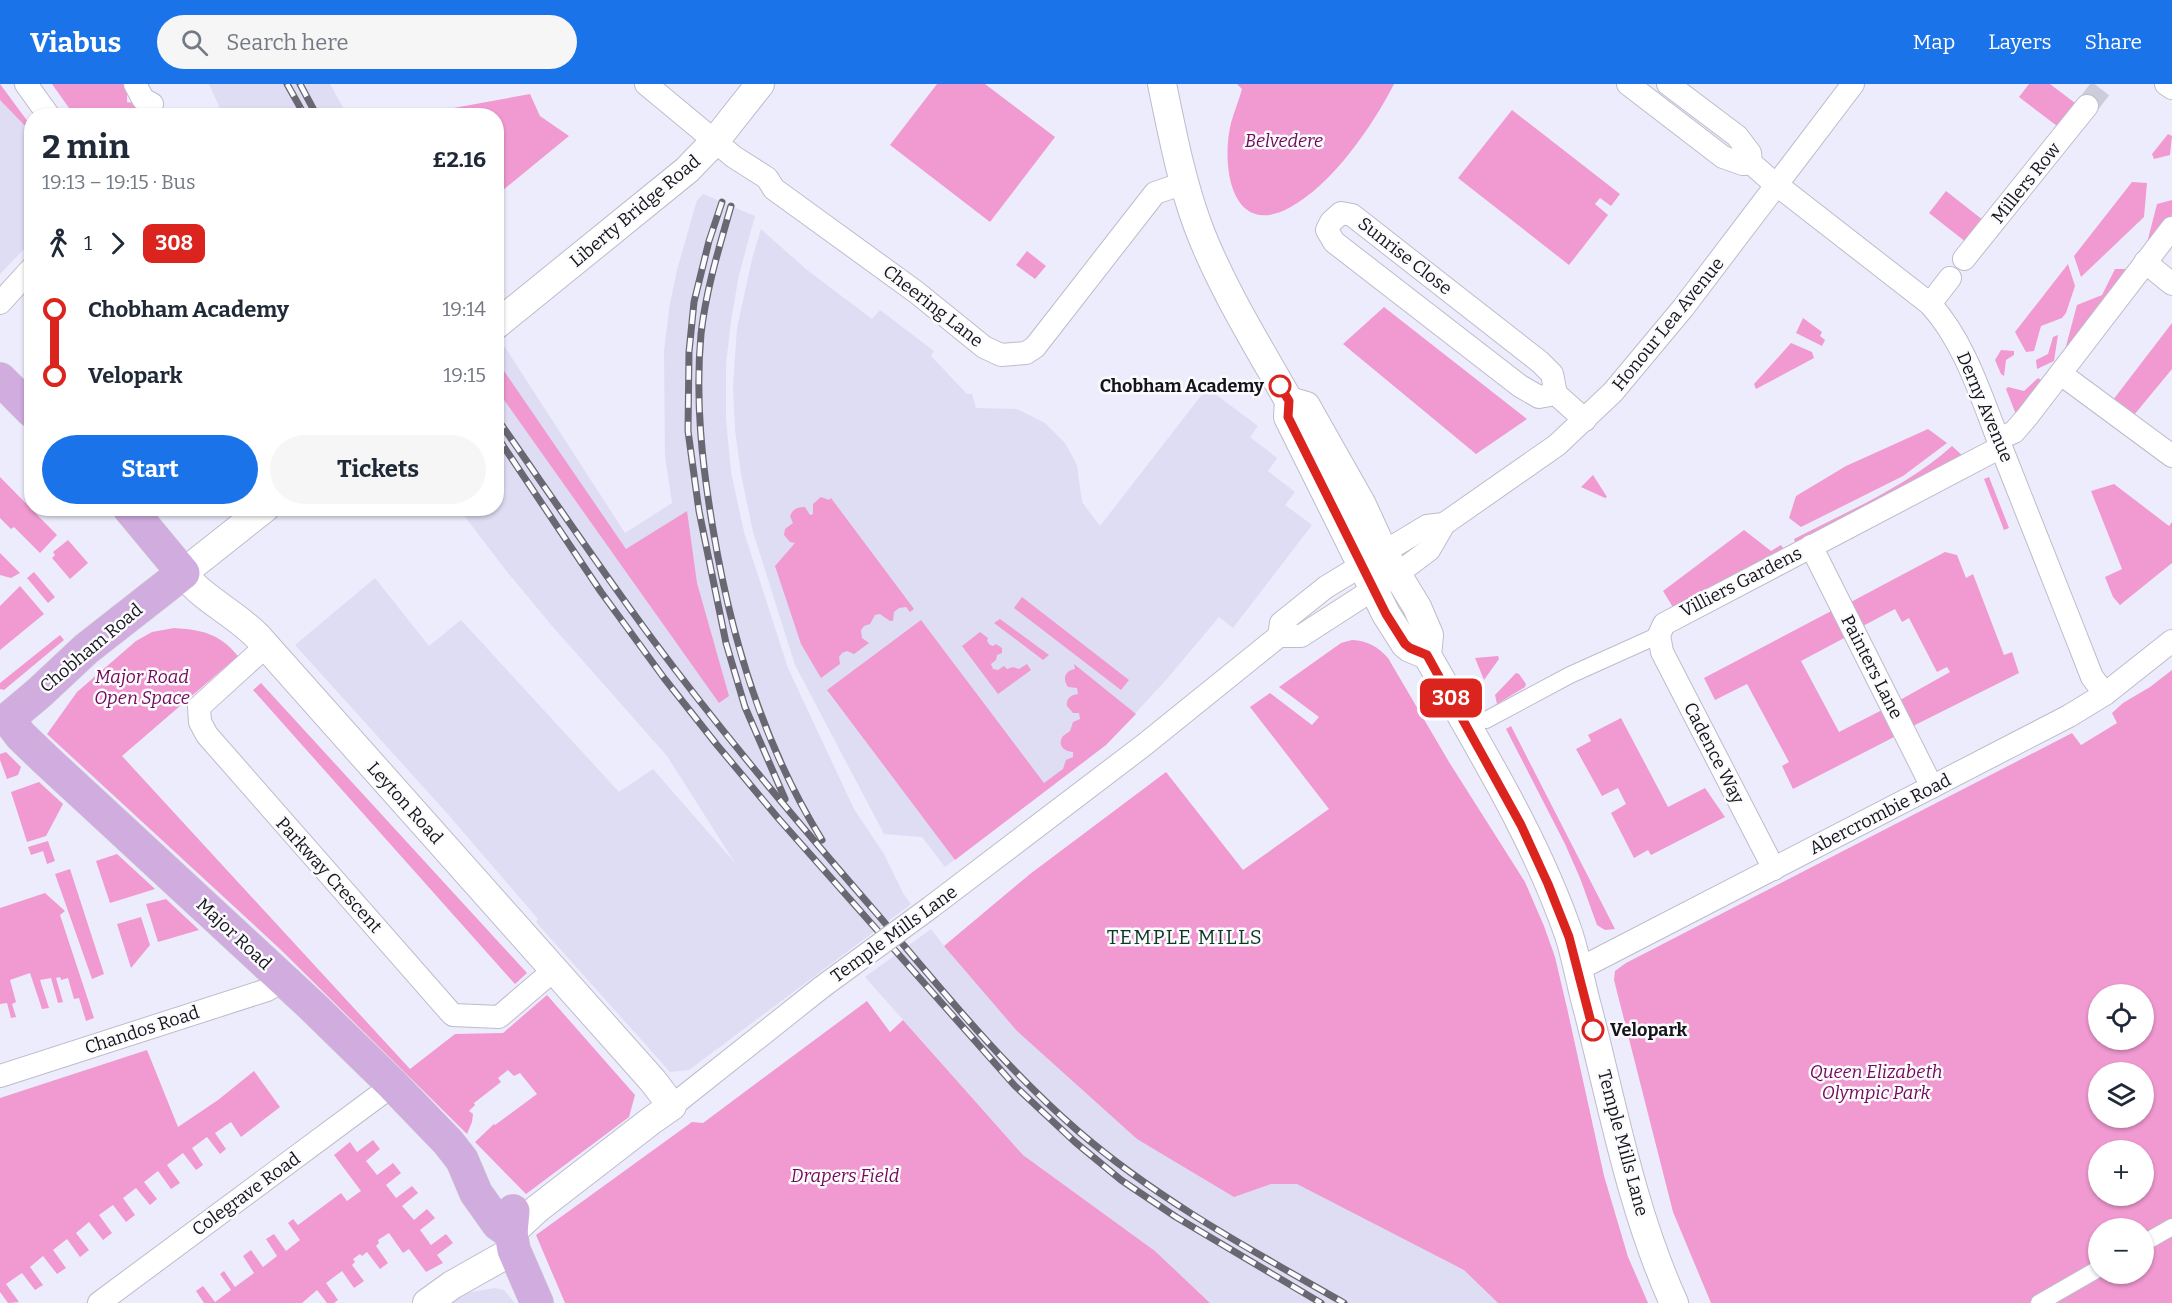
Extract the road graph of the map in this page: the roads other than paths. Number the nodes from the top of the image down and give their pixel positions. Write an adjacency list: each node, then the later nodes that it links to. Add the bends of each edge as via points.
1 (26, 84): 13 (street)
2 (135, 84): 11 (street, via 143,99)
3 (646, 84): 14 (street, Cheering Lane)
4 (760, 84): 14 (street, Liberty Bridge Road)
5 (1162, 84): 16 (street)
6 (1628, 84): 15 (street, via 1723,157)
7 (1668, 84): 15 (street, via 1737,136 1750,153)
8 (1853, 84): 17 (street, Honour Lea Avenue)
9 (2166, 84): 10 (street)
10 (2172, 88)
11 (152, 104)
12 (2087, 106): 19 (street, Millers Row)
13 (43, 108)
14 (715, 141): 16 (street, Cheering Lane, via 984,347 1001,355 1026,353 1035,347 1155,193); 26 (street, Liberty Bridge Road, via 687,170)
15 (1751, 163): 17 (street, Derny Avenue)
16 (1184, 183): 37 (street, via 1220,274 1289,401 1306,406 1362,505)
17 (1776, 184): 25 (street, Derny Avenue, via 1899,292); 31 (street, Honour Lea Avenue, via 1683,308 1613,393)
18 (2172, 228): 20 (street, Villiers Gardens)
19 (1964, 259)
20 (2145, 262): 23 (street); 27 (street, Villiers Gardens)
21 (24, 277): 24 (street)
22 (1950, 278): 25 (street)
23 (2172, 284)
24 (0, 303)
25 (1930, 304): 32 (street, Derny Avenue, via 1955,335)
26 (504, 319)
27 (2061, 374): 32 (street, Villiers Gardens, via 2014,432); 33 (street)
28 (0, 380): 30 (main road)
29 (1556, 394): 29 (street, Sunrise Close, via 1539,397 1520,386 1334,242 1327,230 1331,222 1341,213 1352,215 1540,362 1552,374); 31 (street, Sunrise Close)
30 (24, 403)
31 (1585, 420): 37 (street, Honour Lea Avenue, via 1557,445 1444,524 1427,526)
32 (2000, 443): 36 (street, Villiers Gardens); 42 (street, Derny Avenue, via 2092,676)
33 (2172, 456)
34 (136, 516): 38 (main road, Leyton Road)
35 (255, 516): 38 (street)
36 (1811, 546): 39 (street, Villiers Gardens, via 1666,621); 45 (street, Painters Lane)
37 (1379, 571): 48 (street, Temple Mills Lane, via 1405,644 1427,655 1521,825 1563,920); 52 (street, Temple Mills Lane, bridge, via 1326,587 1281,623 1279,636 1144,745 822,987)
38 (183, 573): 41 (street, Leyton Road, via 239,619); 43 (main road, Chobham Road)
39 (1659, 635): 44 (street, Villiers Gardens, via 1570,675); 46 (street, Cadence Way, via 1662,652)
40 (2172, 641): 42 (street, Abercrombie Road)
41 (260, 652): 47 (street, Leyton Road); 47 (street, Parkway Crescent, via 199,707 200,722 207,735 453,1015 499,1017)
42 (2105, 694): 45 (street, Abercrombie Road)
43 (2, 719): 49 (main road, Major Road)
44 (1486, 720)
45 (1932, 787): 46 (street, Abercrombie Road)
46 (1774, 869): 48 (street, Abercrombie Road)
47 (554, 970): 52 (street, Leyton Road)
48 (1577, 970): 60 (street, Temple Mills Lane, via 1632,1184 1660,1273)
49 (281, 978): 50 (street, Chandos Road, via 267,990); 51 (main road, Major Road)
50 (0, 1076)
51 (393, 1085): 55 (main road, Major Road, via 462,1160 476,1193); 57 (street, Colegrave Road)
52 (672, 1106): 55 (street, Temple Mills Lane, via 537,1209)
53 (2172, 1227): 54 (street)
54 (2154, 1237)
55 (512, 1241): 58 (street, Temple Mills Lane); 59 (main road)
56 (2088, 1275): 61 (street)
57 (99, 1303)
58 (427, 1303)
59 (537, 1303)
60 (1674, 1303)
61 (2039, 1303)

